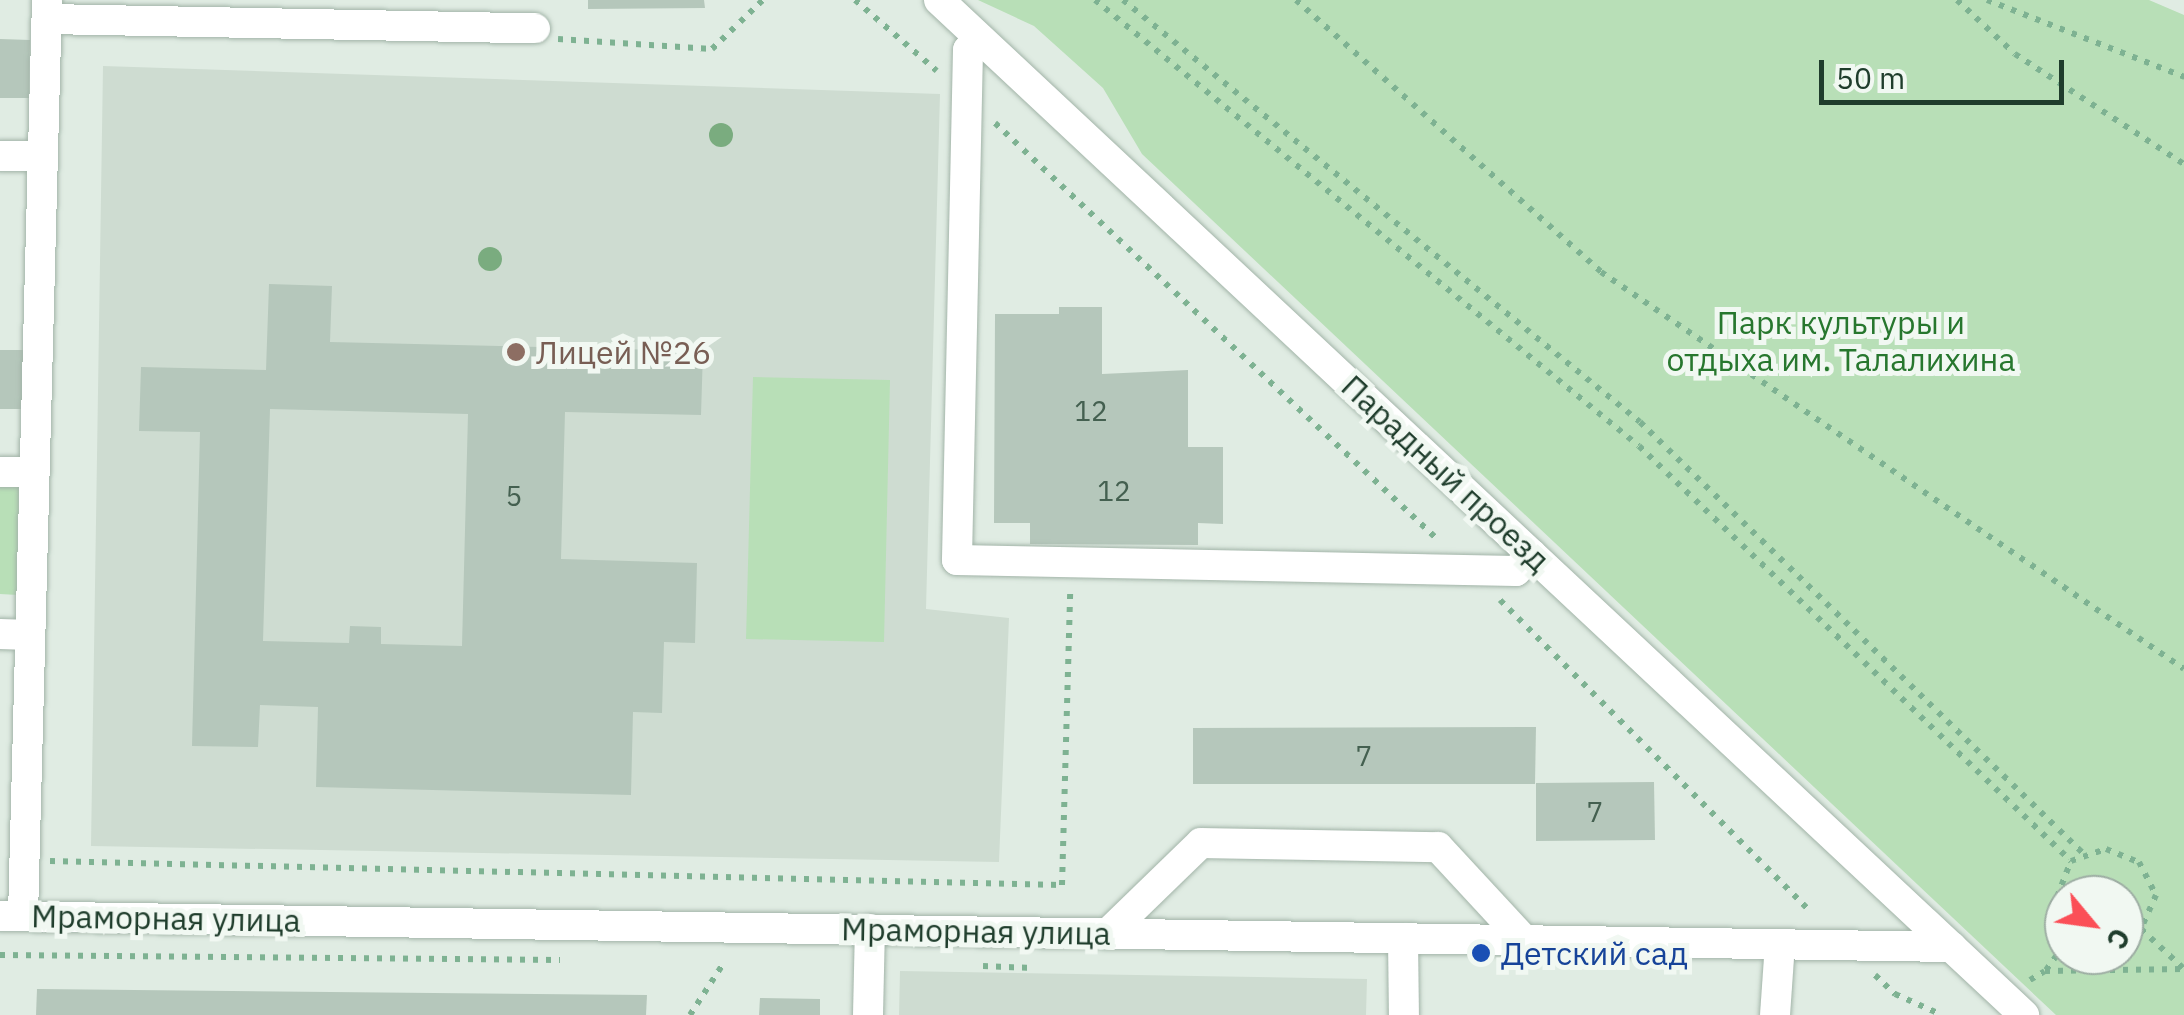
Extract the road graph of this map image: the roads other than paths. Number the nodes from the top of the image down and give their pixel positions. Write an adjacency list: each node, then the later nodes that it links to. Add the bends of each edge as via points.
1 (939, 0): 4 (street, Парадный проезд)
2 (47, 9): 3 (street); 6 (street)
3 (535, 28)
4 (980, 38): 9 (street, Парадный проезд); 9 (street, via 968,50 957,560 1516,572)
5 (0, 156): 6 (street)
6 (43, 156): 8 (street)
7 (0, 472): 8 (street)
8 (34, 472): 10 (street)
9 (1532, 554): 17 (street, Парадный проезд)
10 (15, 635): 11 (street, via 24,860)
11 (11, 916): 12 (street, Мраморная улица)
12 (870, 930): 13 (street, Мраморная улица); 19 (street)
13 (1108, 933): 14 (street, Мраморная улица); 15 (street, via 1201,843 1221,843 1438,847)
14 (1403, 938): 15 (street, Мраморная улица); 20 (street)
15 (1524, 940): 16 (street, Мраморная улица)
16 (1780, 944): 17 (street, Мраморная улица); 21 (street)
17 (1952, 947): 18 (street, Парадный проезд)
18 (2014, 1005)
19 (868, 1015)
20 (1404, 1015)
21 (1775, 1015)

